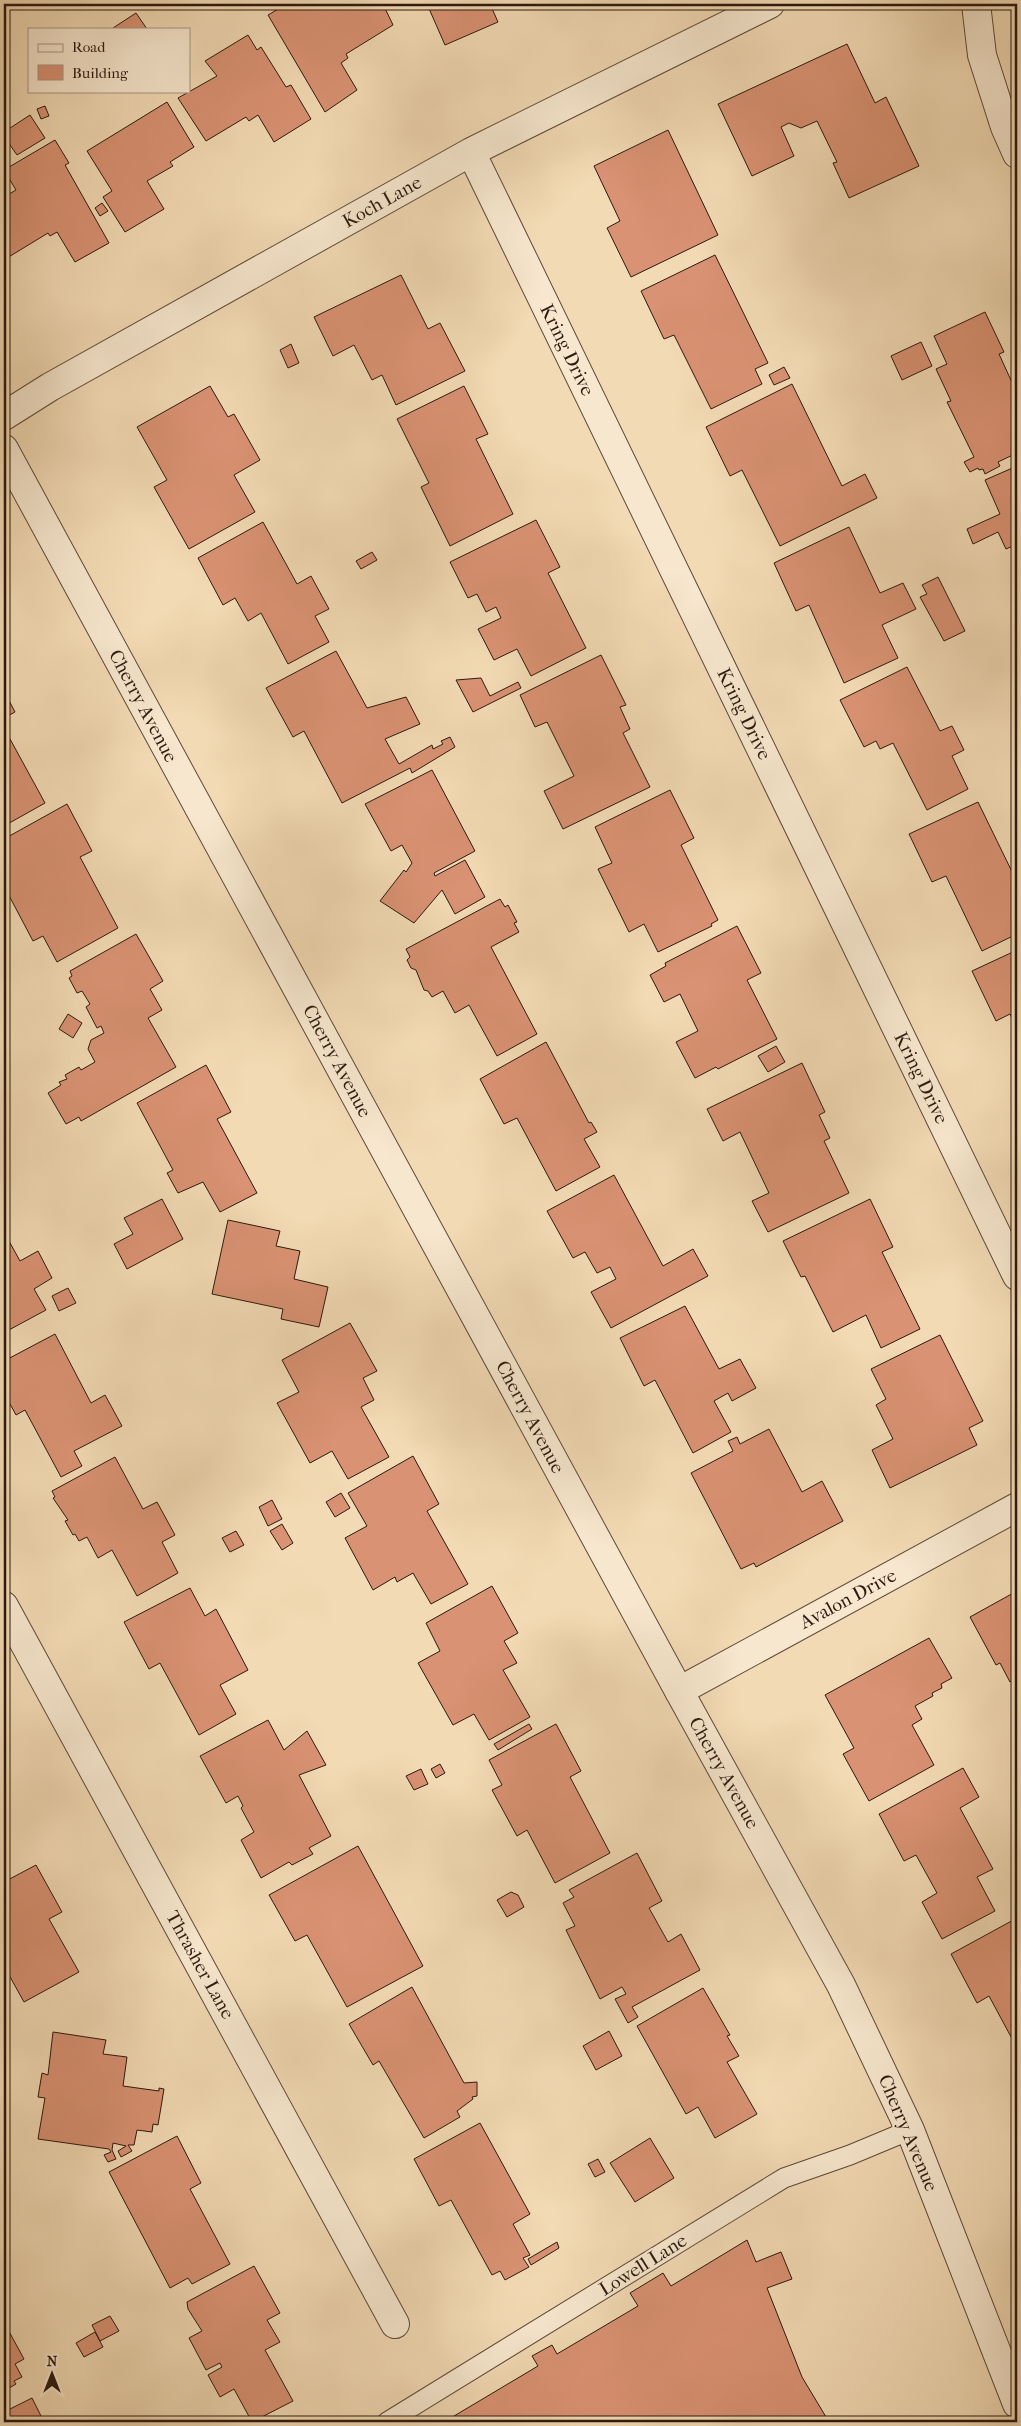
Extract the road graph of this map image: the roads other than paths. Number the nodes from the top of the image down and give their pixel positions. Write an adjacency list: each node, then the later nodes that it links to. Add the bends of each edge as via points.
1 (770, 4): 3 (street, Koch Lane)
2 (976, 4): 4 (street, via 982,55)
3 (471, 152): 5 (street, Koch Lane, via 50,387); 7 (street, Kring Drive)
4 (1017, 154)
5 (4, 416)
6 (4, 448): 10 (street, Cherry Avenue)
7 (1017, 1276)
8 (1017, 1507): 10 (street, Avalon Drive)
9 (4, 1606): 12 (street, Thrasher Lane)
10 (678, 1691): 11 (street, Cherry Avenue, via 841,1985)
11 (910, 2130): 13 (street, Cherry Avenue); 14 (lane, Lowell Lane, via 784,2178)
12 (395, 2324)
13 (1017, 2404)
14 (387, 2422)

